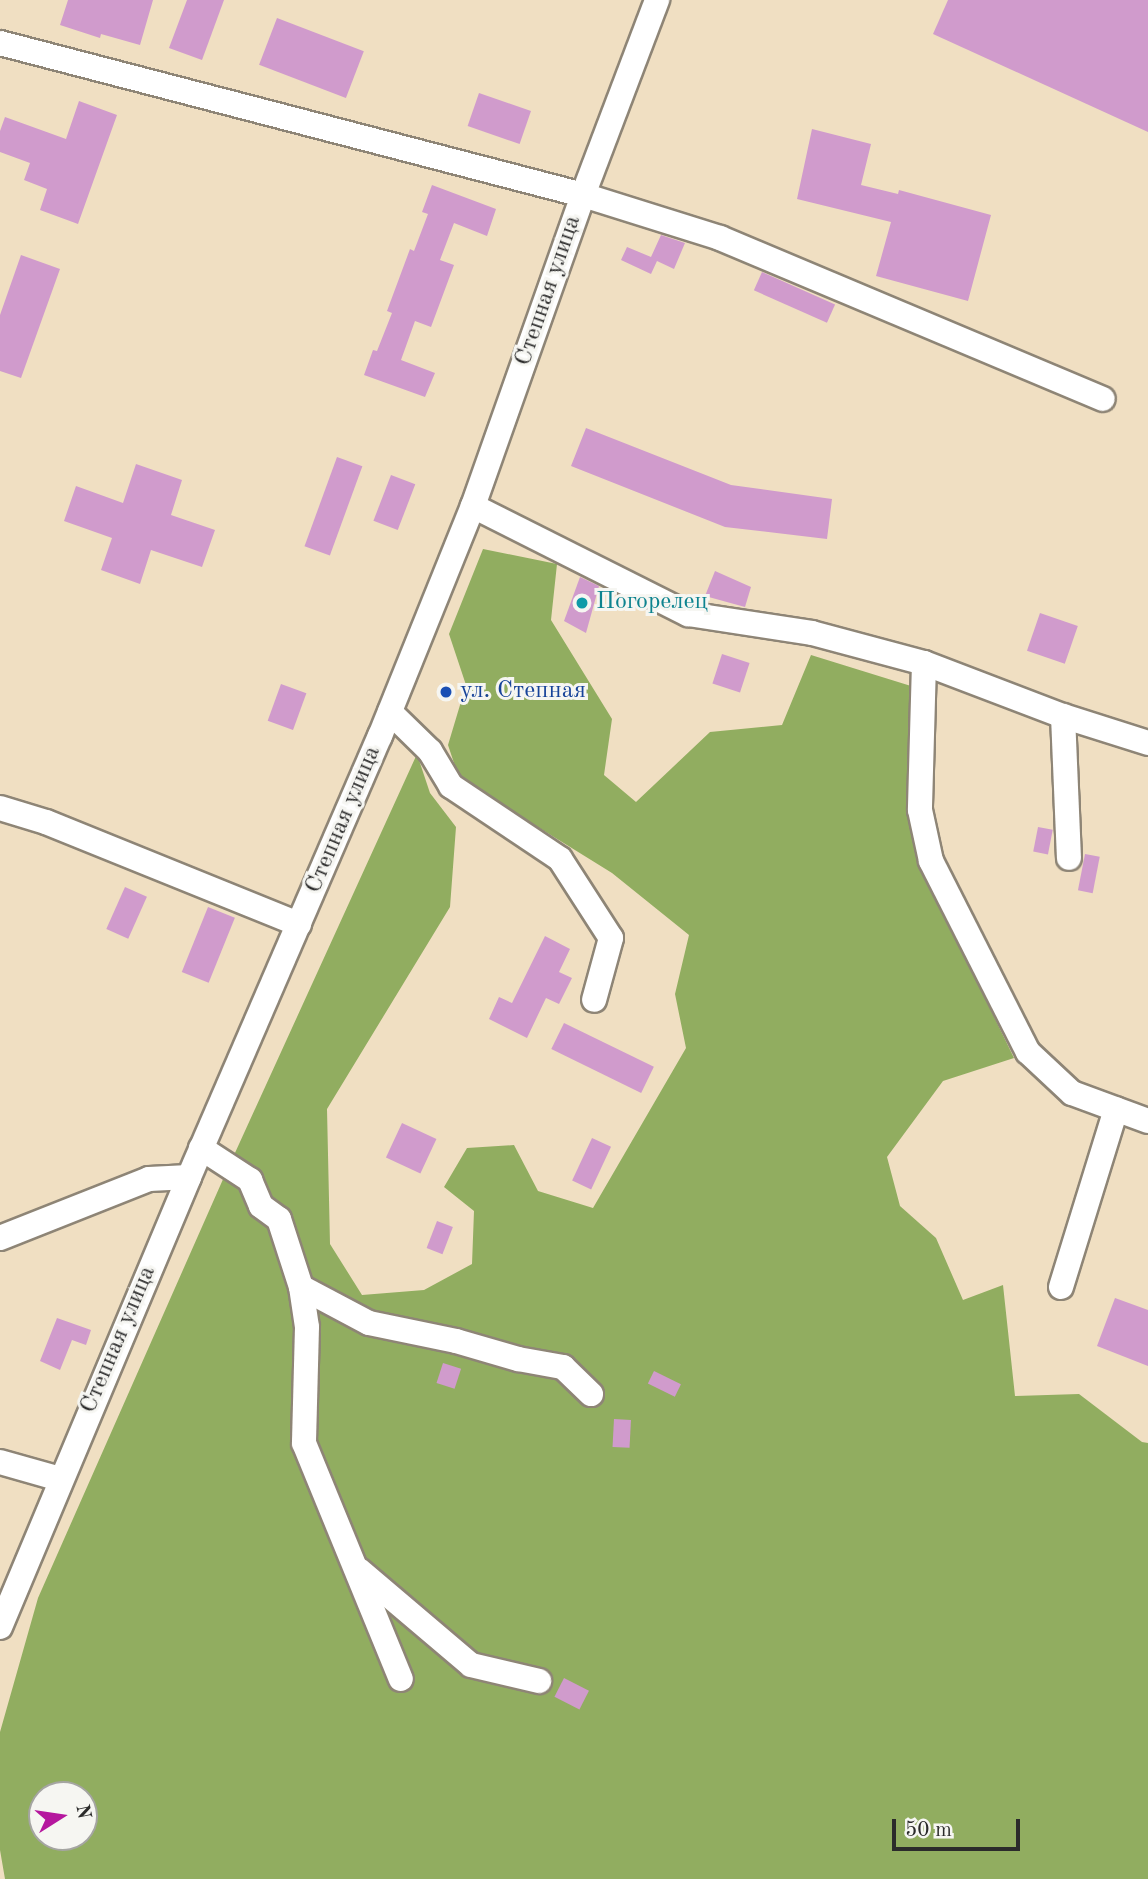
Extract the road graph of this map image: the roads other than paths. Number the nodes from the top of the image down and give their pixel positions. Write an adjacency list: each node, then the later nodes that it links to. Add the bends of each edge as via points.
1 (657, 0): 3 (street, Степная улица)
2 (0, 43): 3 (street)
3 (583, 195): 4 (street, via 720,238); 5 (street, Степная улица)
4 (1103, 399)
5 (473, 506): 6 (street, via 688,614 813,634); 7 (street, Степная улица)
6 (924, 663): 8 (street); 14 (street, via 920,810 931,860 1028,1052 1072,1093)
7 (390, 712): 12 (street, Степная улица); 13 (street, via 430,751 451,786 560,859 611,938)
8 (1063, 716): 9 (street); 11 (street)
9 (1148, 744)
10 (0, 808): 12 (street, via 47,822)
11 (1069, 859)
12 (299, 924): 16 (street, Степная улица)
13 (594, 1000)
14 (1116, 1109): 15 (street); 20 (street)
15 (1148, 1121)
16 (201, 1149): 17 (street, Степная улица); 19 (street, via 250,1180 261,1206 279,1219)
17 (189, 1177): 18 (street, via 149,1179); 23 (street, Степная улица)
18 (0, 1238)
19 (301, 1287): 21 (street, via 369,1324 563,1367); 24 (street, via 307,1327 304,1443)
20 (1061, 1287)
21 (591, 1394)
22 (0, 1462): 23 (street)
23 (60, 1479): 25 (street, Степная улица)
24 (355, 1567): 26 (street); 27 (street, via 471,1665)
25 (2, 1612)
26 (401, 1679)
27 (539, 1681)

